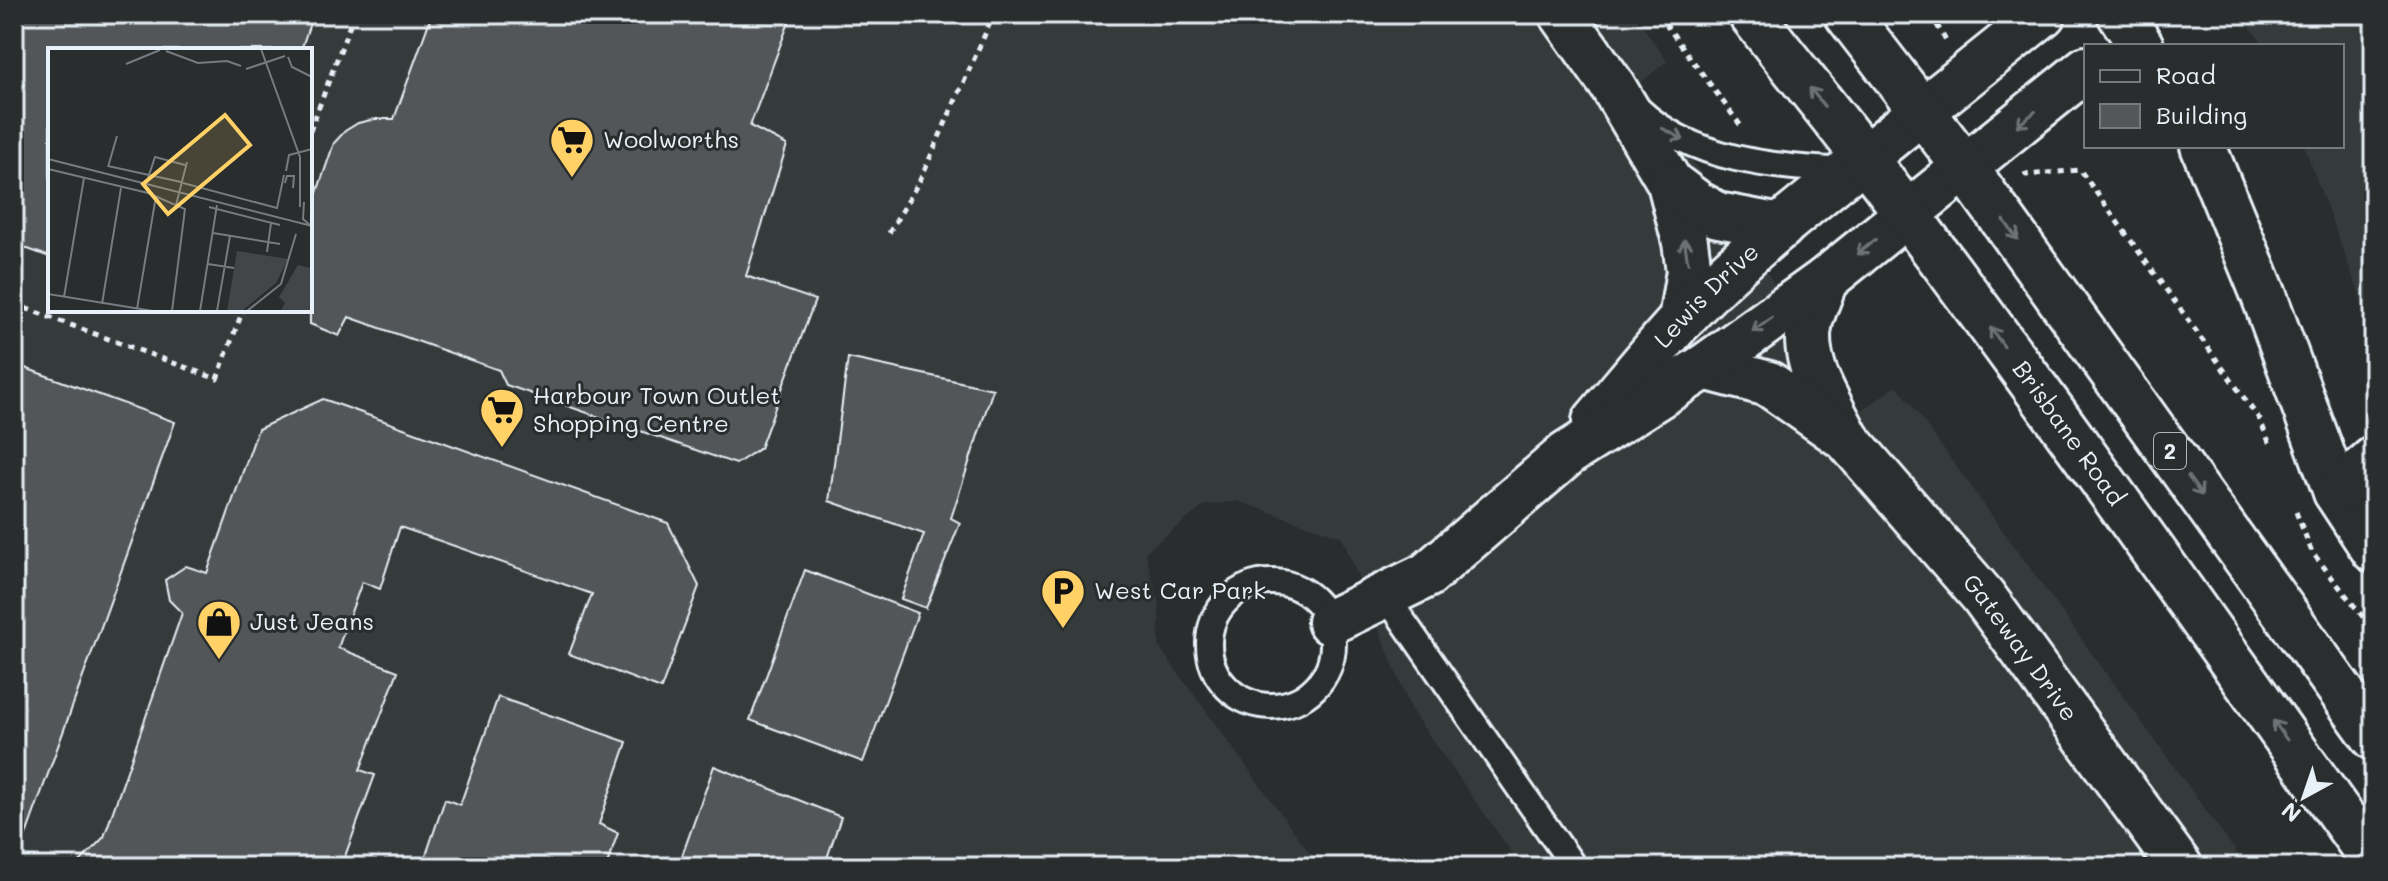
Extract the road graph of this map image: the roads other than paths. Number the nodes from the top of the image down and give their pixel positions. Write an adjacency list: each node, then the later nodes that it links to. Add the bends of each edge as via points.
1 (1562, 14): 6 (main road)
2 (1751, 14): 9 (main road, Brisbane Road, one-way to 2)
3 (1847, 14): 7 (main road, 2)
4 (2043, 14): 7 (main road)
5 (2084, 71): 10 (main road, one-way to 10)
6 (1612, 85): 9 (lane, one-way to 9, via 1647,118 1704,148 1741,160 1812,169); 11 (main road)
7 (1922, 111): 9 (main road, Lewis Drive); 10 (main road, 2)
8 (2204, 148): 20 (main road)
9 (1858, 165): 12 (main road, Brisbane Road); 13 (main road, Lewis Drive)
10 (1965, 167): 12 (main road, Lewis Drive); 24 (main road, 2, one-way to 24)
11 (1670, 183): 13 (main road, via 1718,215); 15 (main road, one-way to 11, via 1689,271)
12 (1907, 214): 14 (main road, Lewis Drive, one-way to 14); 25 (main road, Brisbane Road, one-way to 12)
13 (1781, 227): 15 (main road, Lewis Drive)
14 (1825, 280): 16 (main road, Lewis Drive, one-way to 16); 17 (main road, Gateway Drive, via 1810,321 1810,363)
15 (1681, 320): 18 (main road, Lewis Drive)
16 (1704, 367): 17 (main road, Gateway Drive, via 1769,384); 18 (main road, Lewis Drive)
17 (1847, 439): 27 (main road, Gateway Drive, via 1983,596)
18 (1567, 454): 22 (main road, Lewis Drive, via 1427,575)
19 (2374, 459): 20 (main road)
20 (2336, 492): 21 (main road)
21 (2374, 550)
22 (1385, 595): 23 (main road, Lewis Drive); 26 (lane)
23 (1330, 622): 23 (lane, via 1332,657 1325,674 1314,689 1283,705 1238,697 1211,663 1212,621 1228,597 1259,582 1293,585 1321,606)
24 (2374, 737)
25 (2374, 862)
26 (1574, 867)
27 (2180, 867)

